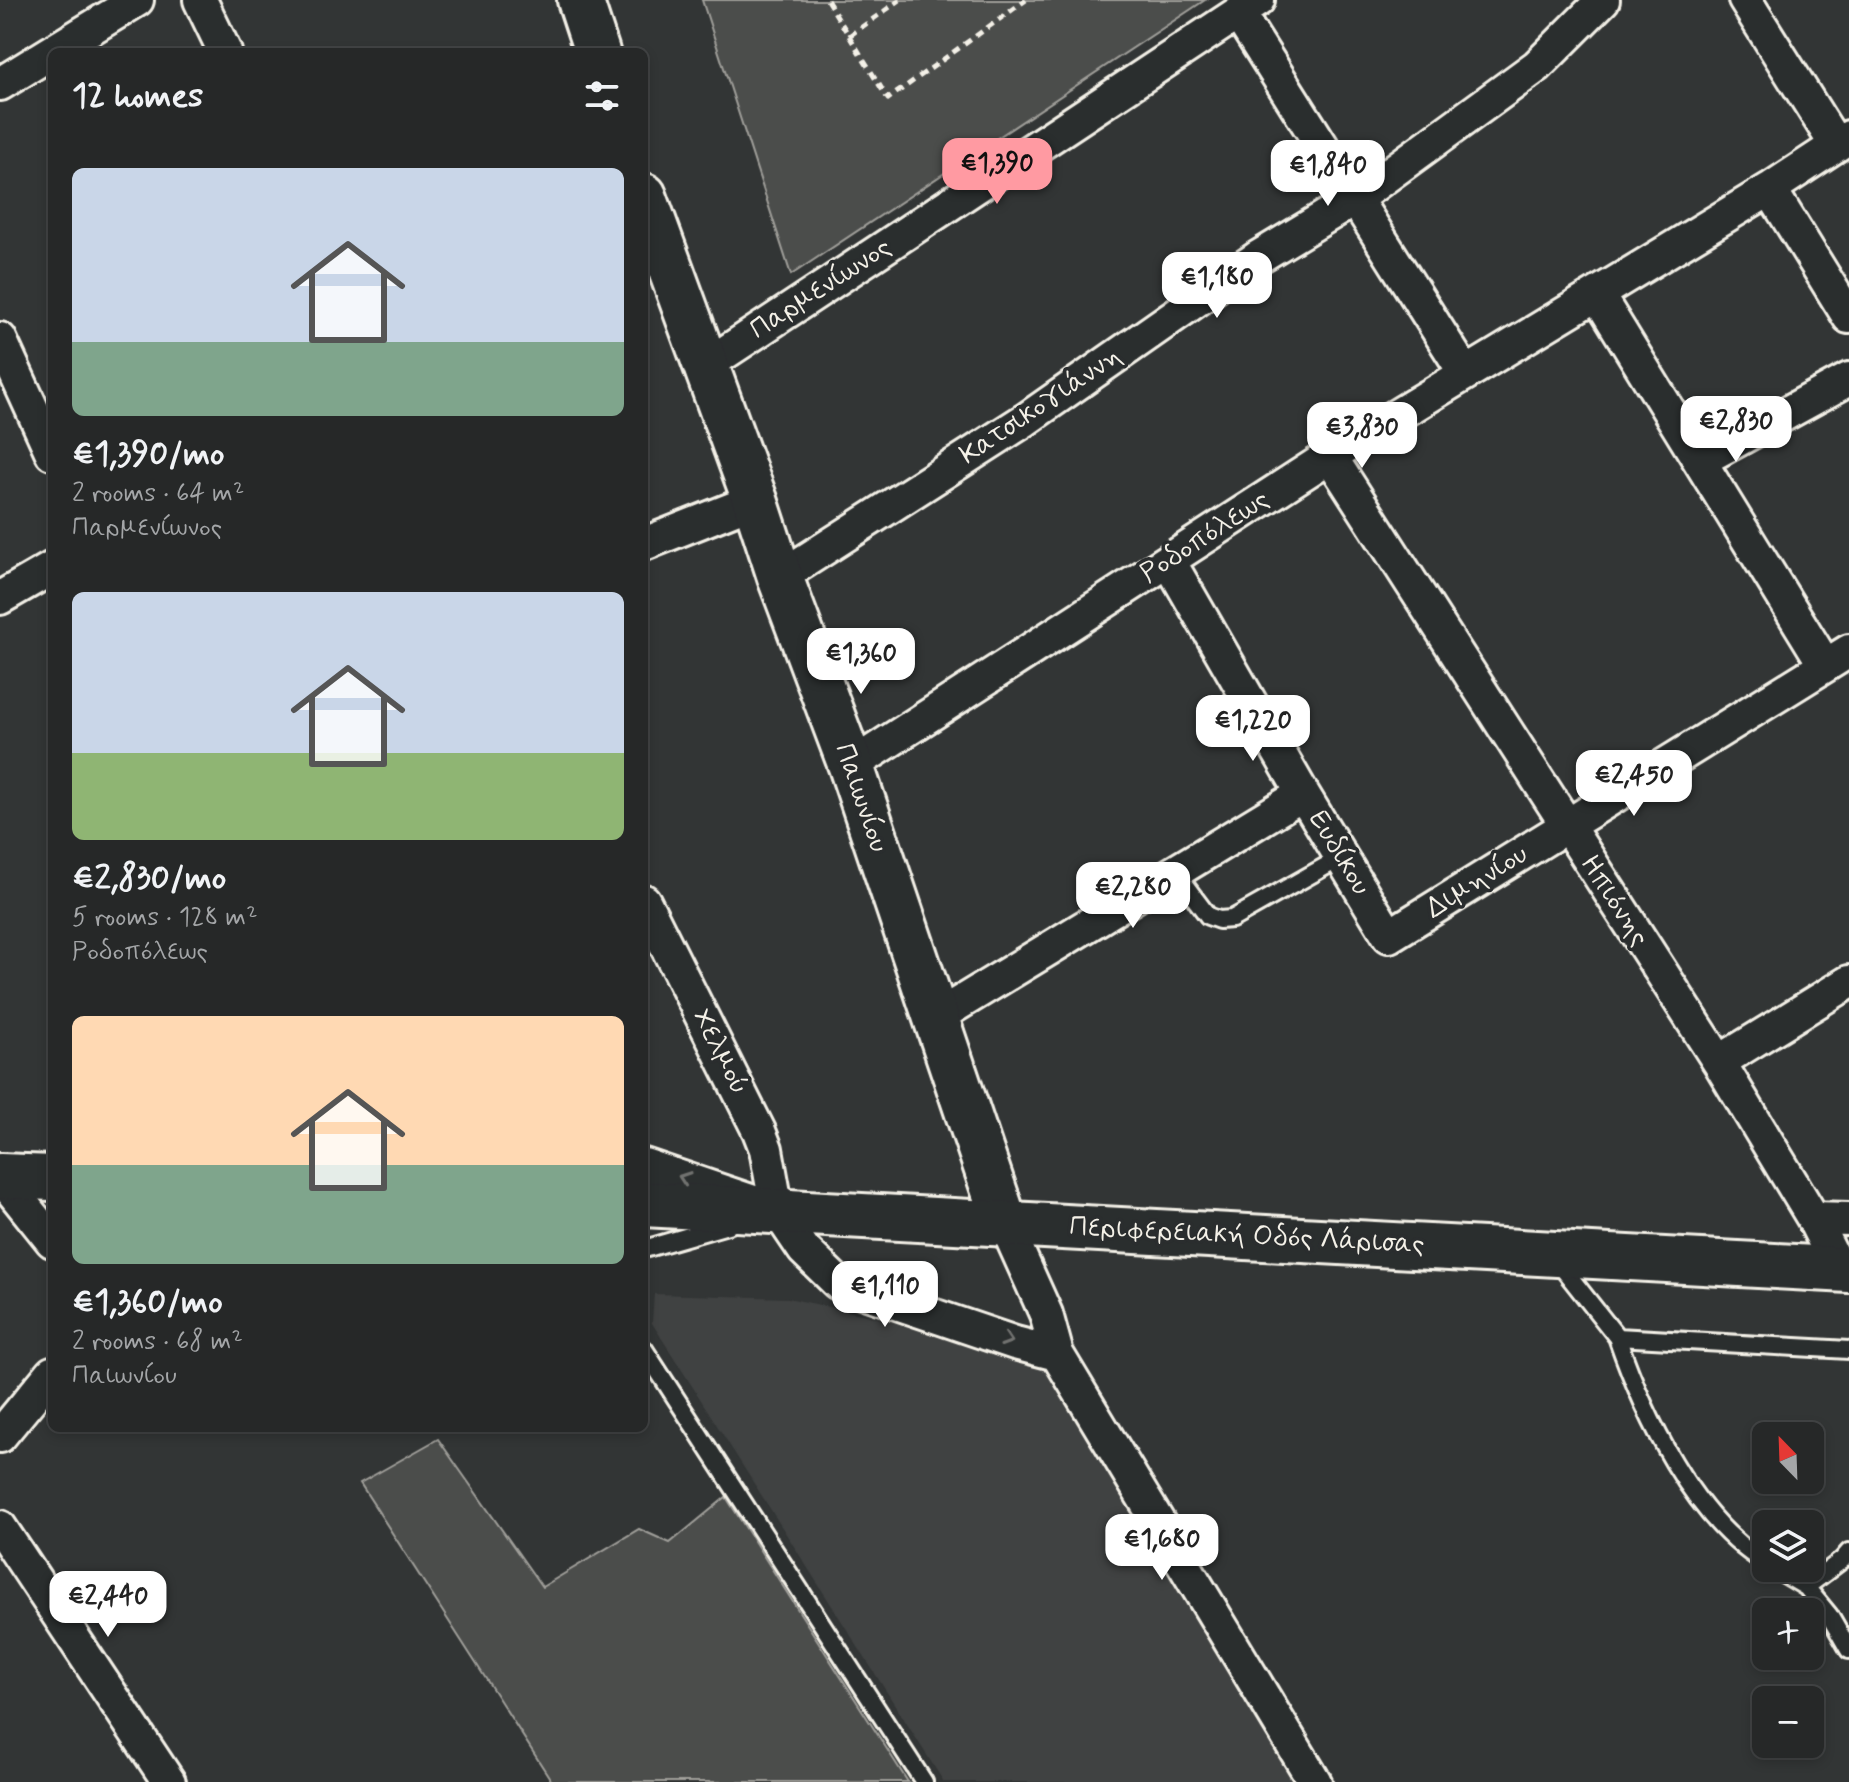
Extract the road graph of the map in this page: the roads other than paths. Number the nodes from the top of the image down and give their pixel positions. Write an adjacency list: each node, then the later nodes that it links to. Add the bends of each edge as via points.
1 (137, 0): 7 (street)
2 (200, 0): 8 (street)
3 (580, 0): 9 (main road)
4 (1603, 0): 14 (street, Κατσικογιάννη, via 1537,66)
5 (1745, 0): 12 (street)
6 (1248, 7): 14 (street); 19 (street, Παρμενίωνος)
7 (59, 48)
8 (223, 48)
9 (596, 48)
10 (48, 54): 11 (street)
11 (0, 84)
12 (1843, 141): 13 (street, Ροδοπόλεως)
13 (1770, 189): 16 (street, Ροδοπόλεως); 17 (street)
14 (1355, 199): 20 (street); 29 (street, Κατσικογιάννη, via 1257,258 1025,420)
15 (648, 207): 19 (main road, Παιωνίου)
16 (1597, 294): 20 (street, Ροδοπόλεως); 24 (street)
17 (1849, 317)
18 (0, 339): 22 (street)
19 (705, 366): 25 (main road, Παιωνίου)
20 (1465, 373): 23 (street, Ροδοπόλεως)
21 (1849, 379): 24 (street)
22 (48, 444)
23 (1330, 456): 27 (street, Ροδοπόλεως); 34 (street, Ηπιόνης)
24 (1701, 460): 31 (street)
25 (755, 500): 26 (street); 29 (main road, Παιωνίου)
26 (648, 542)
27 (1169, 561): 32 (street, Ροδοπόλεως); 33 (street, Ευδίκου)
28 (48, 570): 30 (street)
29 (780, 577): 32 (main road, Παιωνίου)
30 (0, 598)
31 (1837, 658): 34 (street, Διμηνίου)
32 (851, 766): 40 (main road, Παιωνίου)
33 (1303, 794): 35 (street, Ευδίκου); 36 (street)
34 (1566, 827): 38 (street, Διμηνίου); 41 (street, Ηπιόνης)
35 (1342, 857): 36 (lane, via 1232,919 1208,916); 38 (street, Ευδίκου)
36 (1175, 872): 40 (street)
37 (648, 909): 46 (street, Χελμού, via 759,1131)
38 (1389, 936)
39 (1849, 982): 41 (street)
40 (935, 1018): 49 (main road, Παιωνίου)
41 (1719, 1062): 47 (street, Ηπιόνης)
42 (648, 1166): 46 (street, one-way to 42)
43 (0, 1176): 44 (main road); 50 (street)
44 (48, 1178)
45 (648, 1204): 46 (main road, Περιφερειακή Οδός Λάρισας)
46 (777, 1210): 49 (main road, Περιφερειακή Οδός Λάρισας); 51 (lane); 56 (street, one-way to 56, via 804,1250 838,1283)
47 (1813, 1218): 48 (street); 53 (street, Ηπιόνης)
48 (1849, 1219)
49 (1005, 1223): 52 (main road, Περιφερειακή Οδός Λάρισας); 56 (street, via 1046,1314)
50 (48, 1236)
51 (648, 1248)
52 (1551, 1253): 53 (main road, Περιφερειακή Οδός Λάρισας); 54 (lane)
53 (1844, 1270)
54 (1617, 1337): 55 (lane); 61 (lane, via 1656,1432 1686,1481 1718,1523)
55 (1849, 1350)
56 (1057, 1354): 68 (street)
57 (648, 1355): 67 (lane)
58 (48, 1378): 59 (street)
59 (0, 1436)
60 (0, 1527): 66 (street)
61 (1752, 1551)
62 (1849, 1552): 64 (lane)
63 (1798, 1582): 64 (lane)
64 (1806, 1587): 65 (lane)
65 (1849, 1650)
66 (169, 1782)
67 (924, 1782)
68 (1315, 1782)

